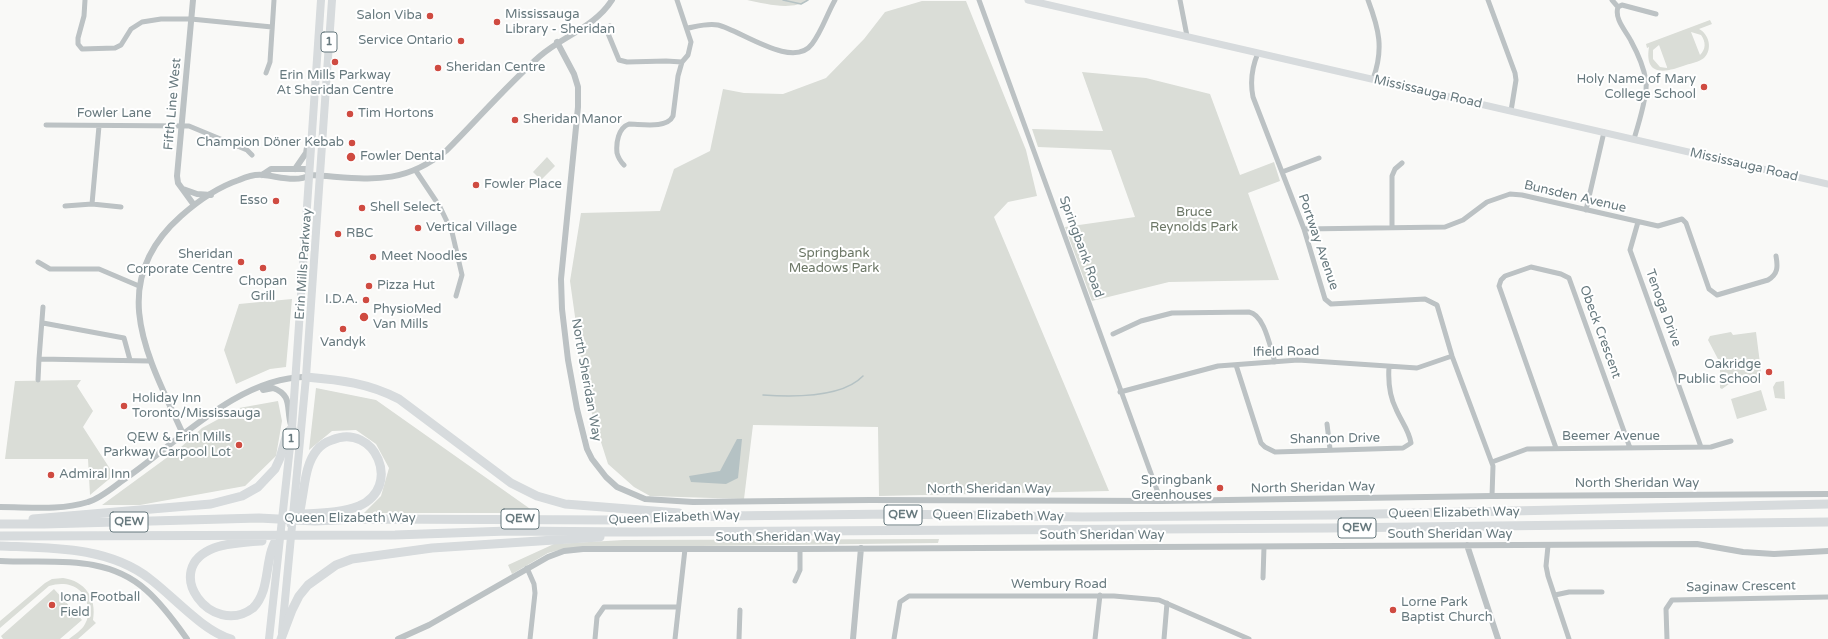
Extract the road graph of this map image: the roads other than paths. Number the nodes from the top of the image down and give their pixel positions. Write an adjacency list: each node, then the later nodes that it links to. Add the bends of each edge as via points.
1 (85, 0): 18 (street, via 78,38 78,44 82,49 116,48 121,45 131,29 142,22)
2 (193, 0): 18 (street, Fifth Line West)
3 (274, 0): 20 (street)
4 (322, 0): 32 (main road, Erin Mills Parkway / 1)
5 (332, 0): 44 (main road, Erin Mills Parkway / 1)
6 (612, 0): 23 (street, via 602,14)
7 (677, 0): 21 (street)
8 (835, 0): 21 (street, via 812,44 796,52 785,52 760,44 717,25 707,24)
9 (979, 0): 73 (street, Springbank Road)
10 (1028, 0): 15 (main road, Mississauga Road)
11 (1180, 0): 22 (street)
12 (1368, 0): 27 (street, via 1377,25 1380,50)
13 (1488, 0): 28 (street, via 1515,73)
14 (1612, 0): 16 (street)
15 (1046, 2): 22 (main road, Mississauga Road)
16 (1618, 7): 17 (street, via 1626,6); 34 (street, via 1623,31 1634,47 1646,83)
17 (1656, 14)
18 (191, 19): 20 (street); 30 (street, Fifth Line West)
19 (610, 26): 25 (street, via 607,32 619,60)
20 (272, 27): 26 (street, via 270,62)
21 (688, 28): 25 (street, via 690,49)
22 (1187, 36): 24 (main road, Mississauga Road)
23 (557, 42): 40 (street, via 447,150 432,163); 86 (street, North Sheridan Way, via 578,87 561,279 568,360 587,449 597,467 618,487 645,500 663,501)
24 (1258, 53): 27 (main road, Mississauga Road); 41 (street, Portway Avenue, via 1254,62 1251,86 1253,97)
25 (682, 62): 38 (street, via 675,86 671,120 662,124 629,124 619,132 617,155)
26 (266, 73)
27 (1373, 79): 28 (main road, Mississauga Road)
28 (1511, 111): 33 (main road, Mississauga Road)
29 (46, 124): 31 (street, Fowler Lane)
30 (182, 125): 31 (street, Fowler Lane); 35 (street, Fowler Lane, via 247,150); 46 (street, Fifth Line West, via 177,176)
31 (99, 126): 48 (street)
32 (312, 126): 39 (street, via 306,153); 43 (main road, Erin Mills Parkway / 1)
33 (1604, 132): 34 (main road, Mississauga Road); 52 (street)
34 (1634, 139): 45 (main road, Mississauga Road)
35 (252, 155)
36 (1319, 158): 41 (street)
37 (1402, 162): 54 (street, via 1392,176)
38 (624, 165)
39 (296, 169): 42 (street, via 271,169); 43 (street, via 306,169)
40 (416, 171): 44 (street, via 382,179); 59 (street, via 440,207 452,232 462,275)
41 (1282, 172): 55 (street, Portway Avenue)
42 (262, 175): 43 (street, via 305,178); 47 (street, via 241,179)
43 (310, 175): 44 (street); 70 (main road, Erin Mills Parkway / 1)
44 (320, 175): 71 (main road, Erin Mills Parkway / 1)
45 (1828, 184)
46 (182, 188): 47 (street, via 198,194); 49 (street, Fifth Line West)
47 (211, 194): 49 (street)
48 (92, 204): 50 (street); 51 (street)
49 (194, 205): 58 (street, via 159,239 146,262)
50 (65, 206)
51 (122, 207)
52 (1586, 210): 53 (street, Bunsden Avenue); 54 (street, Bunsden Avenue, via 1510,194 1487,202 1463,220 1445,227)
53 (1638, 222): 56 (street, Bunsden Avenue, via 1658,226 1682,219 1686,223 1709,289 1717,295 1773,278 1778,269); 79 (street, Tenoga Drive, via 1630,250)
54 (1392, 227): 55 (street, Bunsden Avenue)
55 (1304, 229): 63 (street, Portway Avenue, via 1321,288 1330,304 1425,299 1431,301 1437,305)
56 (1776, 256)
57 (38, 262): 58 (street, via 50,269 99,269)
58 (139, 286): 66 (street, via 138,313 141,333)
59 (456, 296)
60 (43, 307): 61 (street)
61 (43, 323): 64 (street); 65 (street, via 124,338)
62 (1113, 334): 67 (street, via 1141,321 1172,313 1250,312 1255,313 1261,320)
63 (1452, 356): 69 (street, Ifield Road, via 1418,368); 83 (street, Portway Avenue)
64 (40, 359): 65 (street); 72 (street)
65 (130, 360): 66 (street)
66 (150, 360): 77 (street)
67 (1274, 362): 68 (street, Ifield Road); 69 (street, Ifield Road, via 1298,360)
68 (1236, 365): 73 (street, Ifield Road, via 1218,366); 82 (street, Shannon Drive, via 1258,435 1265,448 1275,452)
69 (1390, 367): 82 (street, Shannon Drive, via 1388,381 1391,400 1408,430 1411,443 1403,448)
70 (295, 377): 71 (street); 74 (street); 76 (main road, Erin Mills Parkway / 1)
71 (306, 377): 89 (highway, via 362,384 382,390 399,399 511,483 537,496 565,504); 95 (main road, Erin Mills Parkway / 1)
72 (38, 380)
73 (1120, 392): 86 (street, Springbank Road)
74 (244, 394): 76 (street, via 266,389 277,390 286,397 289,404 288,416); 77 (street)
75 (1327, 424): 82 (street)
76 (292, 428): 91 (highway, via 286,434 275,469 258,487 242,496 211,504); 94 (main road, Erin Mills Parkway / 1)
77 (183, 434): 88 (street, via 148,463 89,502 69,506)
78 (1730, 441): 79 (street, Beemer Avenue)
79 (1701, 447): 81 (street, Beemer Avenue)
80 (1556, 448): 81 (street, Beemer Avenue); 81 (street, Obeck Crescent, via 1499,286 1505,276 1531,267 1569,278); 83 (street, Beemer Avenue, via 1528,449)
81 (1630, 448)
82 (1330, 450)
83 (1492, 462): 85 (street, Portway Avenue)
84 (1828, 494): 85 (street, North Sheridan Way)
85 (1492, 496): 86 (street, North Sheridan Way)
86 (1161, 501)
87 (1828, 504): 89 (highway, Queen Elizabeth Way / QEW, via 1324,516)
88 (0, 507)
89 (724, 516): 90 (highway, Queen Elizabeth Way / QEW, via 618,520)
90 (315, 517): 94 (highway, Queen Elizabeth Way / QEW); 95 (highway, via 348,510 361,505 373,495 382,477 381,466 371,447 363,441 346,437 336,438 325,442 317,449 306,472 299,513)
91 (0, 520)
92 (1828, 522): 96 (highway, Queen Elizabeth Way / QEW)
93 (0, 524): 94 (highway, Queen Elizabeth Way / QEW, via 259,518)
94 (281, 526): 98 (highway, via 273,541 262,594 253,608 231,619 222,619 206,613 198,604 191,586 190,577 196,561 213,548); 120 (main road, 1)
95 (292, 529): 96 (highway, Queen Elizabeth Way / QEW, via 312,535 508,531); 98 (highway, Queen Elizabeth Way, via 283,539); 121 (main road, 1)
96 (635, 532): 121 (highway, via 624,535 432,548 352,559 336,565 308,585 292,610)
97 (0, 536): 98 (highway, QEW)
98 (258, 538)
99 (1467, 545): 101 (street, South Sheridan Way); 102 (street, South Sheridan Way); 132 (street)
100 (0, 546): 119 (highway, via 89,552 128,566 149,577 214,632)
101 (1548, 546): 106 (street, South Sheridan Way, via 1697,544 1743,552 1774,554); 113 (street, via 1546,566)
102 (1264, 547): 103 (street, South Sheridan Way); 109 (street)
103 (861, 548): 105 (street, South Sheridan Way); 127 (street)
104 (684, 549): 105 (street, South Sheridan Way); 108 (street, South Sheridan Way, via 572,550 548,556); 116 (street)
105 (800, 550): 110 (street, via 800,570)
106 (1828, 551)
107 (0, 561): 118 (street, via 80,563 104,567 125,575 148,591)
108 (526, 568): 122 (street, South Sheridan Way, via 441,618); 123 (street, via 535,592)
109 (1263, 578)
110 (795, 580)
111 (1602, 592): 113 (street, via 1569,592)
112 (1100, 595): 115 (street, Wembury Road, via 1159,600); 128 (street, Wembury Road, via 909,596 900,602); 129 (street)
113 (1555, 595): 133 (street)
114 (1828, 597): 134 (street, Saginaw Crescent, via 1672,600 1666,609)
115 (1167, 603): 130 (street); 131 (street, Wembury Road)
116 (678, 607): 124 (street, via 604,607 597,617); 125 (street)
117 (740, 610): 126 (street)
118 (187, 639)
119 (231, 639)
120 (269, 639)
121 (281, 639)
122 (398, 639)
123 (530, 639)
124 (595, 639)
125 (675, 639)
126 (739, 639)
127 (853, 639)
128 (894, 639)
129 (1095, 639)
130 (1164, 639)
131 (1249, 639)
132 (1498, 639)
133 (1569, 639)
134 (1667, 639)

